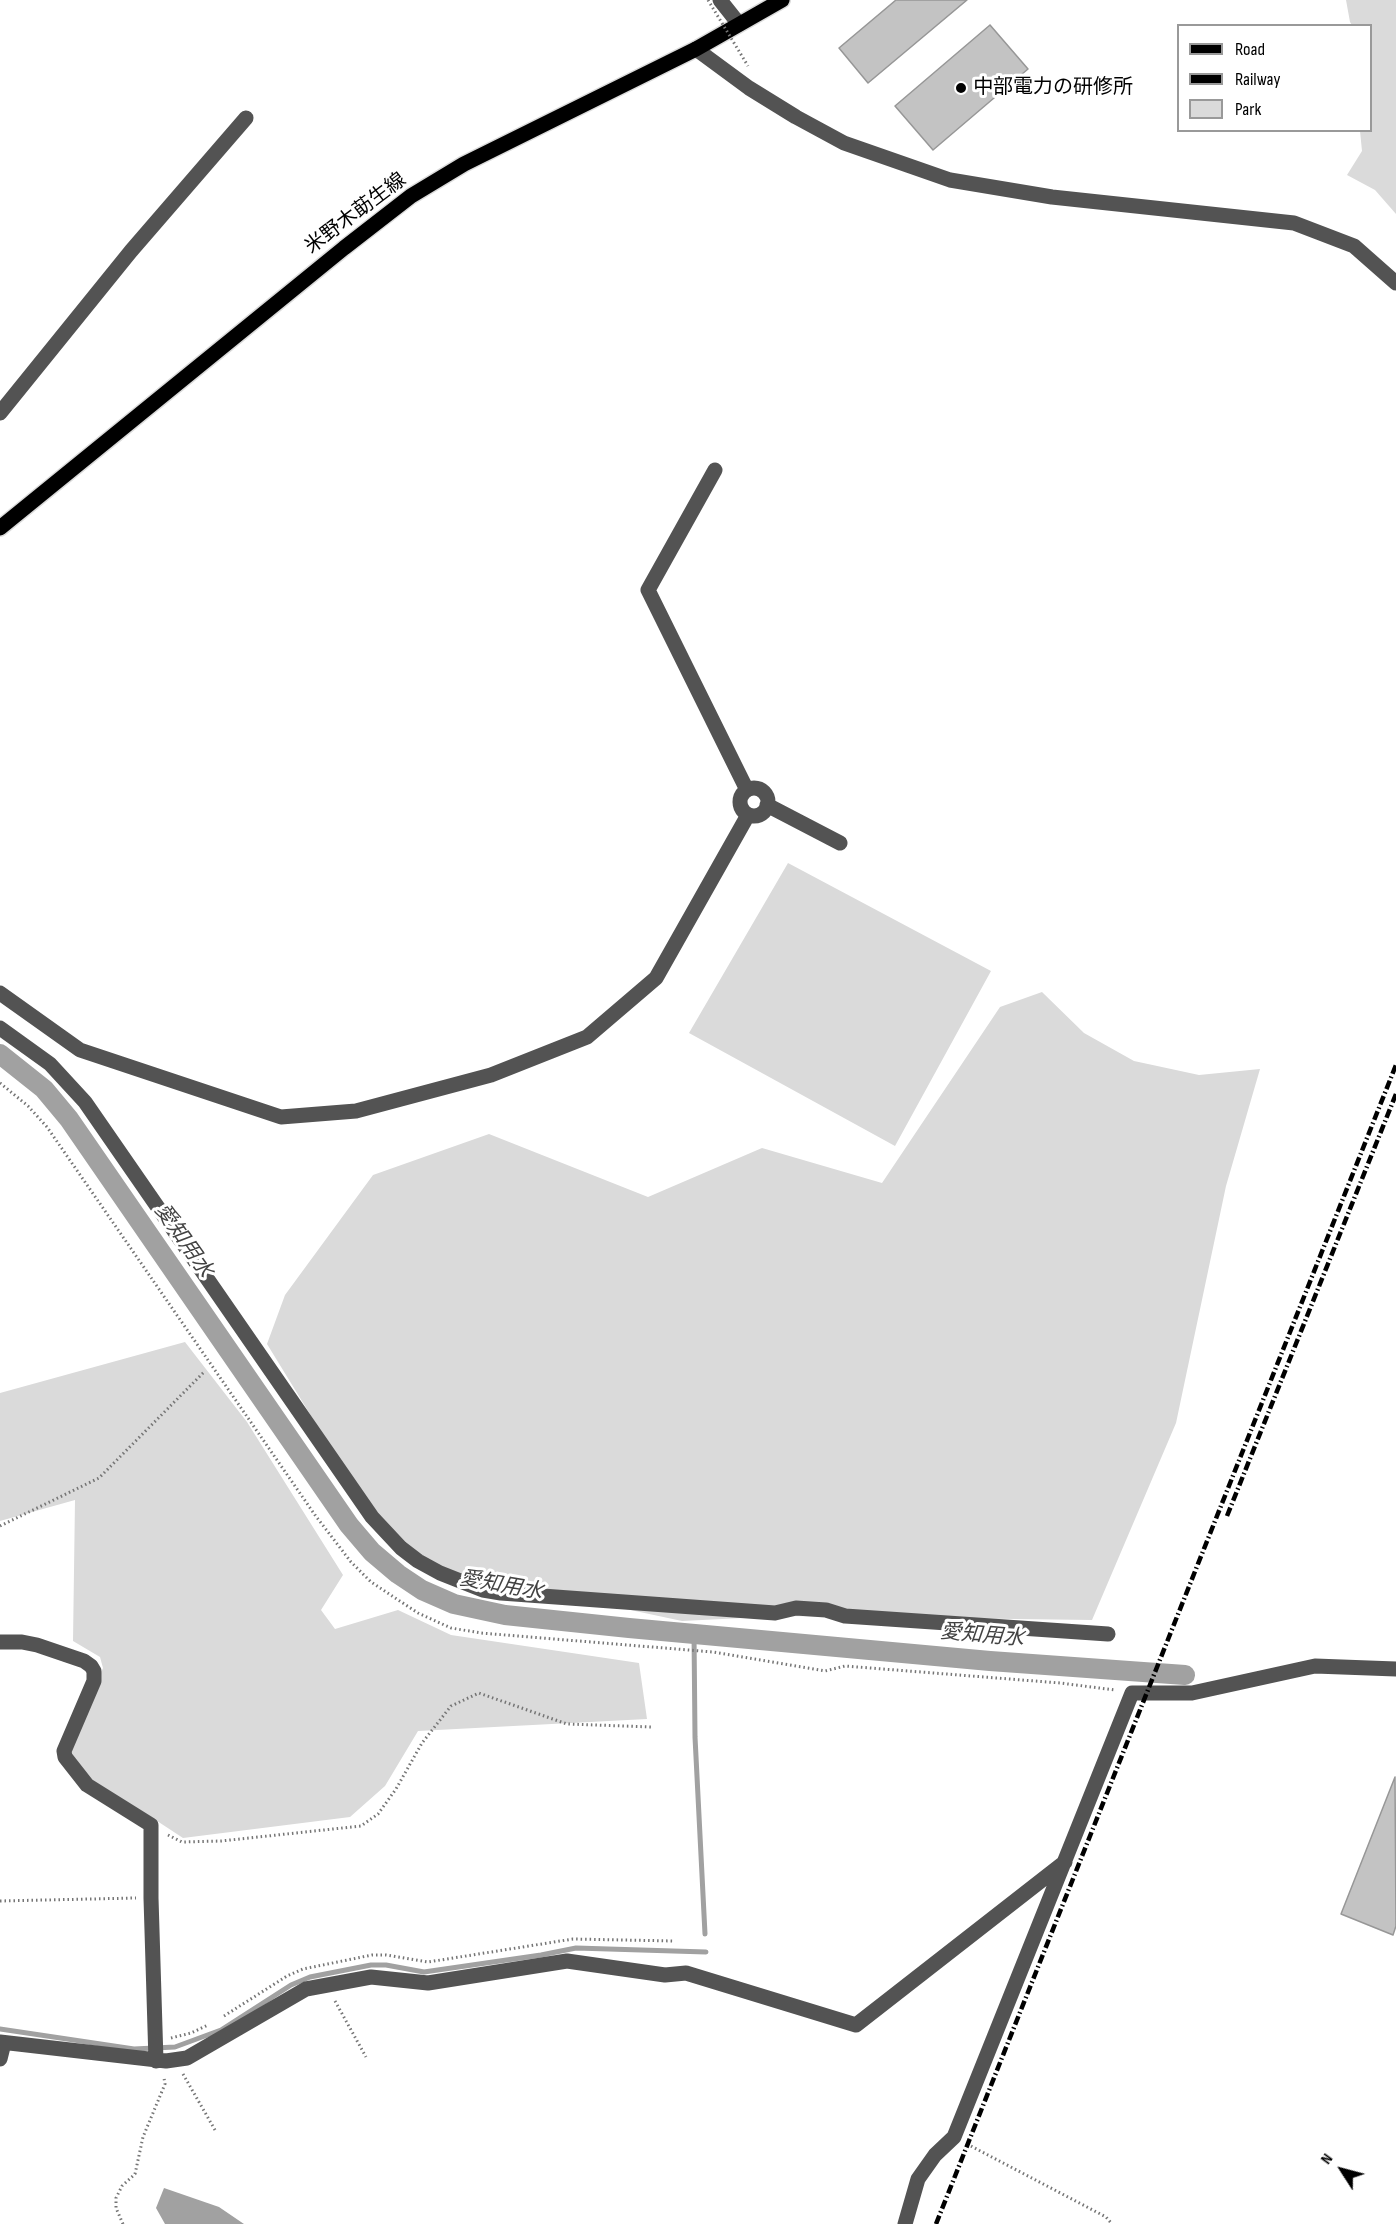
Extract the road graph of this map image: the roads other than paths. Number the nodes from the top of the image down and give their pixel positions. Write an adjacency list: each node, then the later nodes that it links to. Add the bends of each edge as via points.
1 (720, 0): 3 (street)
2 (782, 0): 3 (main road, 米野木莇生線)
3 (739, 24): 4 (main road, 米野木莇生線)
4 (696, 49): 6 (street, via 749,88 844,143 950,180 1052,197 1294,223 1354,246); 9 (main road, 米野木莇生線, via 464,164 411,196)
5 (246, 118): 7 (street, via 131,251)
6 (1396, 283)
7 (0, 413)
8 (714, 470): 10 (street, via 648,590)
9 (0, 528)
10 (747, 789): 11 (street, via 764,792); 12 (street, via 740,796 740,805)
11 (767, 806): 12 (street, via 762,814); 13 (street)
12 (748, 815): 14 (street, via 656,978 587,1037 491,1075 356,1111 281,1117 80,1050)
13 (840, 843)
14 (0, 993)
15 (0, 1028): 16 (street, via 50,1064 85,1102 372,1517 418,1561 456,1581 501,1593 775,1613 796,1608 826,1610 846,1616)
16 (1108, 1634)
17 (0, 1642): 22 (street, via 37,1645 91,1666 94,1681 64,1751 65,1757 87,1785 150,1825)
18 (1396, 1669): 19 (street, via 1315,1666 1192,1693 1132,1693)
19 (1065, 1862): 22 (street, via 856,2025 686,1973 665,1974 567,1961 428,1983 371,1977 306,1989 187,2058); 23 (street, via 954,2137 918,2179)
20 (2, 2043): 21 (street); 22 (street)
21 (0, 2059)
22 (159, 2061)
23 (905, 2224)

